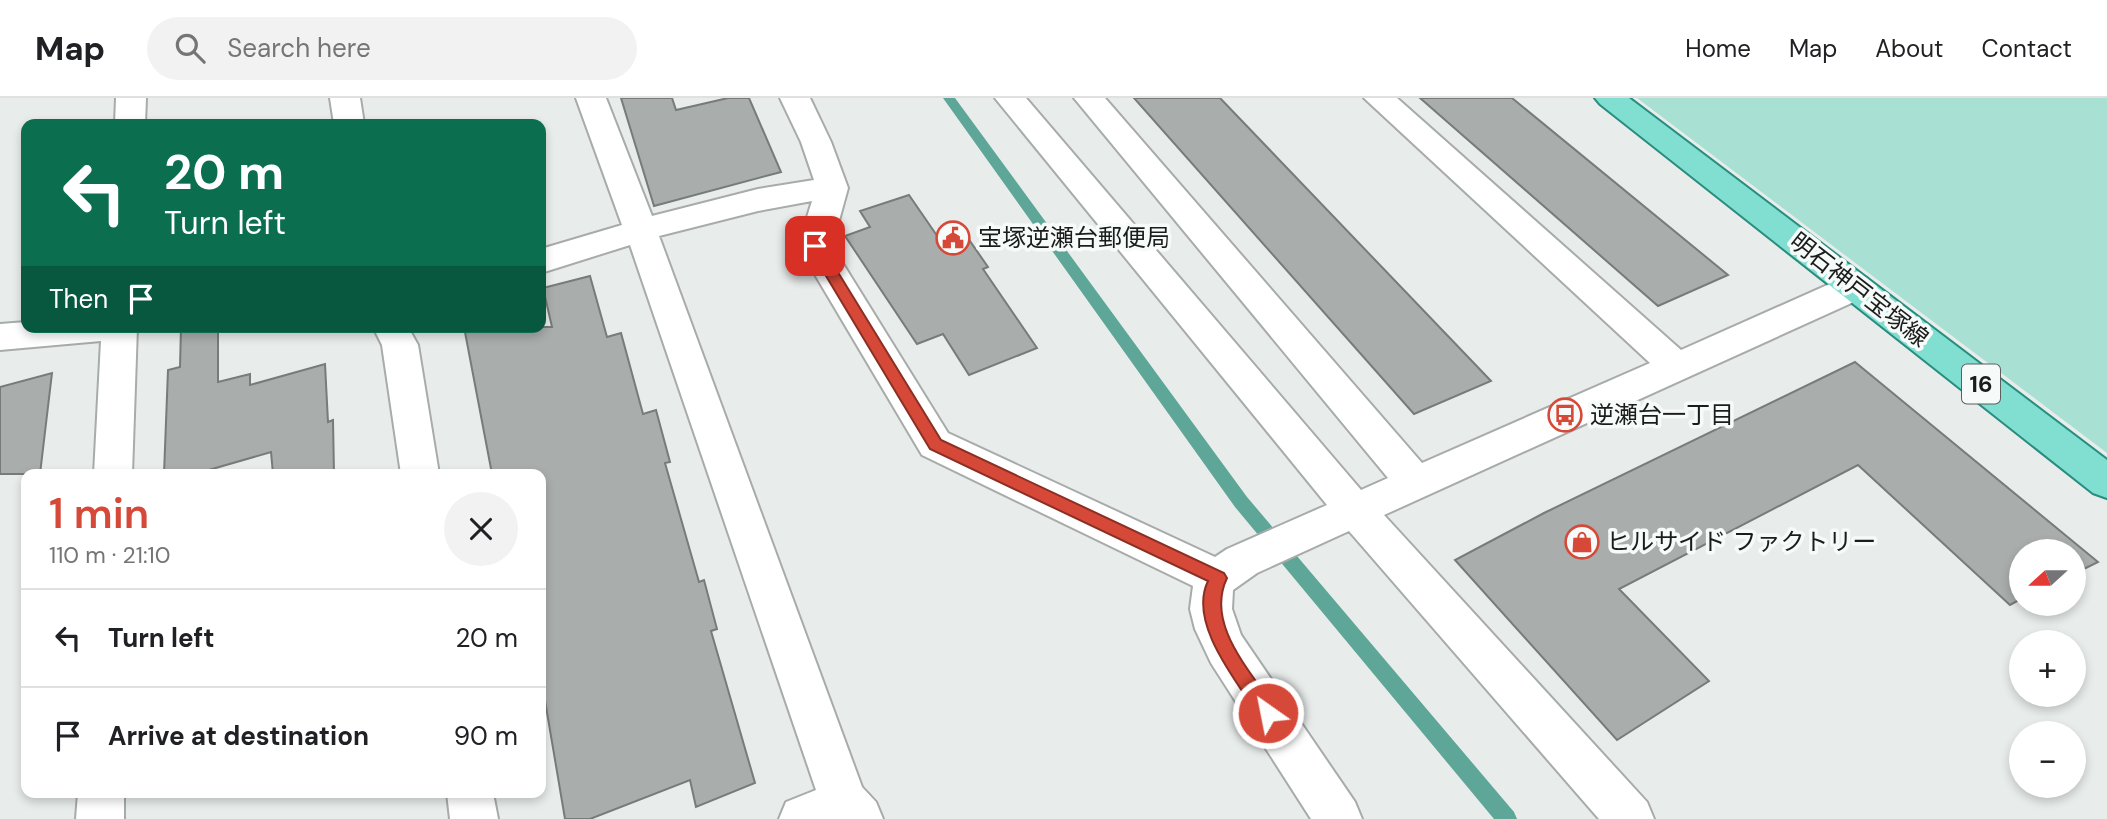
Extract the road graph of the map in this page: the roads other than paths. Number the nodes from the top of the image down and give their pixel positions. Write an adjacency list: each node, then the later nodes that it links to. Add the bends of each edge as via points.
1 (131, 98): 9 (street)
2 (345, 98): 10 (street)
3 (591, 98): 12 (street)
4 (795, 98): 11 (street)
5 (1010, 98): 24 (street)
6 (1089, 98): 23 (street)
7 (1379, 98): 19 (street)
8 (1610, 98): 14 (main road, 明石神戸宝塚線 / 16)
9 (130, 119)
10 (348, 119)
11 (832, 188): 12 (street, via 791,192); 25 (street, via 815,246 935,444)
12 (641, 231): 13 (street); 28 (street)
13 (546, 260)
14 (1855, 287): 19 (street); 22 (main road, 明石神戸宝塚線 / 16)
15 (47, 333): 18 (street)
16 (117, 333): 20 (street)
17 (393, 333): 21 (street, via 400,345)
18 (0, 337)
19 (1676, 366): 23 (street)
20 (113, 469)
21 (419, 469)
22 (2107, 482)
23 (1415, 483): 24 (street)
24 (1352, 512): 25 (street); 32 (street)
25 (1230, 569): 31 (street, via 1212,590 1210,609 1226,649)
26 (101, 798): 29 (street)
27 (471, 798): 30 (street)
28 (835, 813)
29 (100, 819)
30 (474, 819)
31 (1338, 819)
32 (1629, 819)

